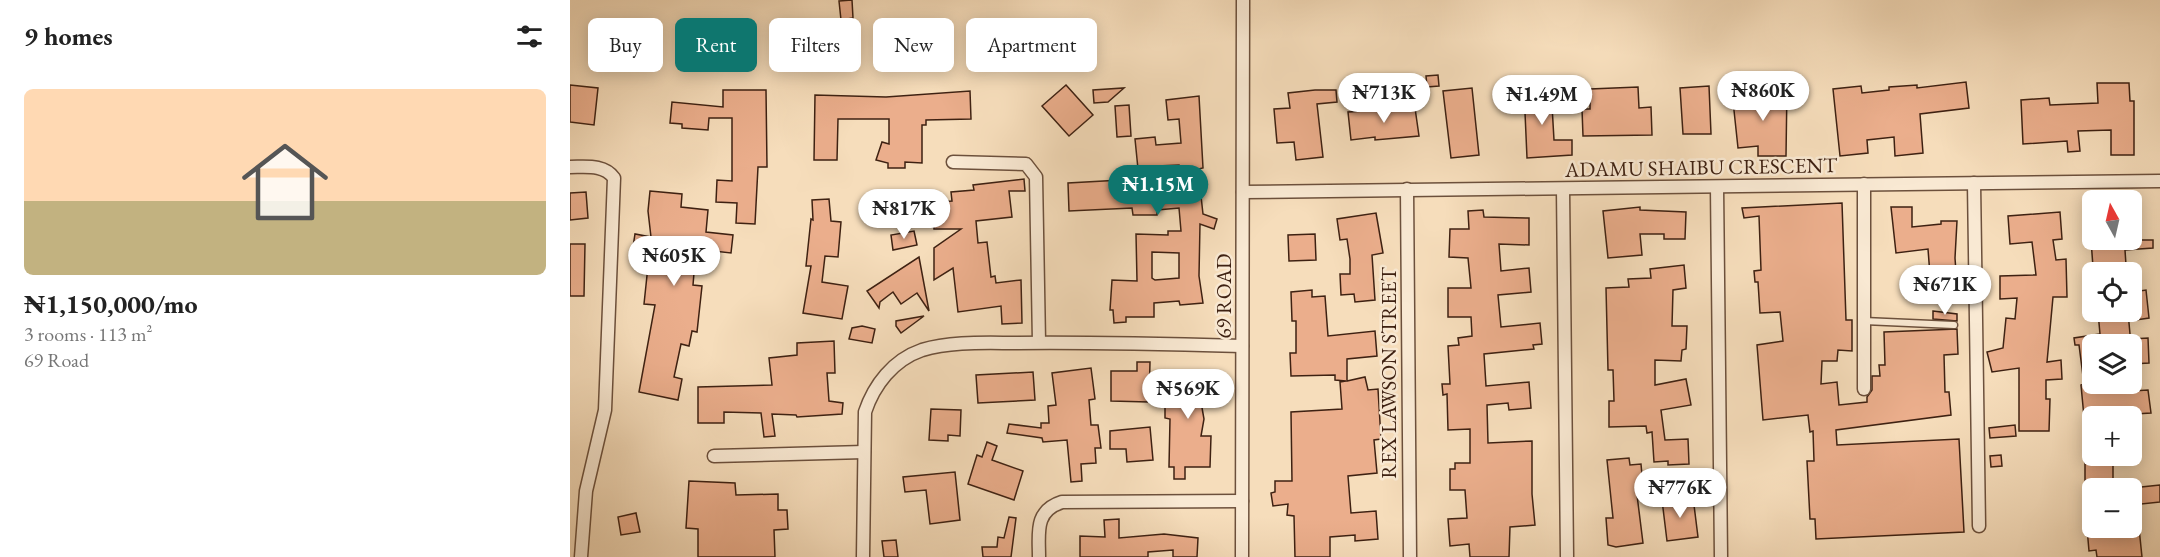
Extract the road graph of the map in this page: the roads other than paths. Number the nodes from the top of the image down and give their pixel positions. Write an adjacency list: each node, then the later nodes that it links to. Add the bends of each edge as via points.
1 (1243, 0): 10 (street, 69 ROAD)
2 (953, 162): 13 (street, via 1026,164 1036,177)
3 (570, 167): 20 (street, via 602,168 614,178 605,410 586,491)
4 (2160, 181): 5 (street, ADAMU SHAIBU CRESCENT)
5 (1974, 183): 6 (street, ADAMU SHAIBU CRESCENT); 19 (street)
6 (1864, 184): 7 (street, ADAMU SHAIBU CRESCENT); 11 (street)
7 (1717, 187): 9 (street, ADAMU SHAIBU CRESCENT); 26 (street)
8 (1407, 189): 9 (street, ADAMU SHAIBU CRESCENT); 10 (street, ADAMU SHAIBU CRESCENT); 24 (street, REX LAWSON STREET)
9 (1563, 189): 25 (street)
10 (1244, 192): 14 (street, 69 ROAD)
11 (1864, 321): 12 (lane); 15 (street)
12 (1954, 325)
13 (1039, 342): 14 (street); 16 (street, via 950,346 922,350 908,357 885,375 870,399 865,412)
14 (1242, 346): 18 (street, 69 ROAD)
15 (1864, 389)
16 (864, 452): 17 (street); 21 (street)
17 (714, 456)
18 (1242, 501): 22 (street, via 1062,502 1051,506 1039,521); 23 (street, 69 ROAD)
19 (1979, 526)
20 (581, 557)
21 (863, 557)
22 (1039, 557)
23 (1242, 557)
24 (1410, 557)
25 (1567, 557)
26 (1721, 557)

